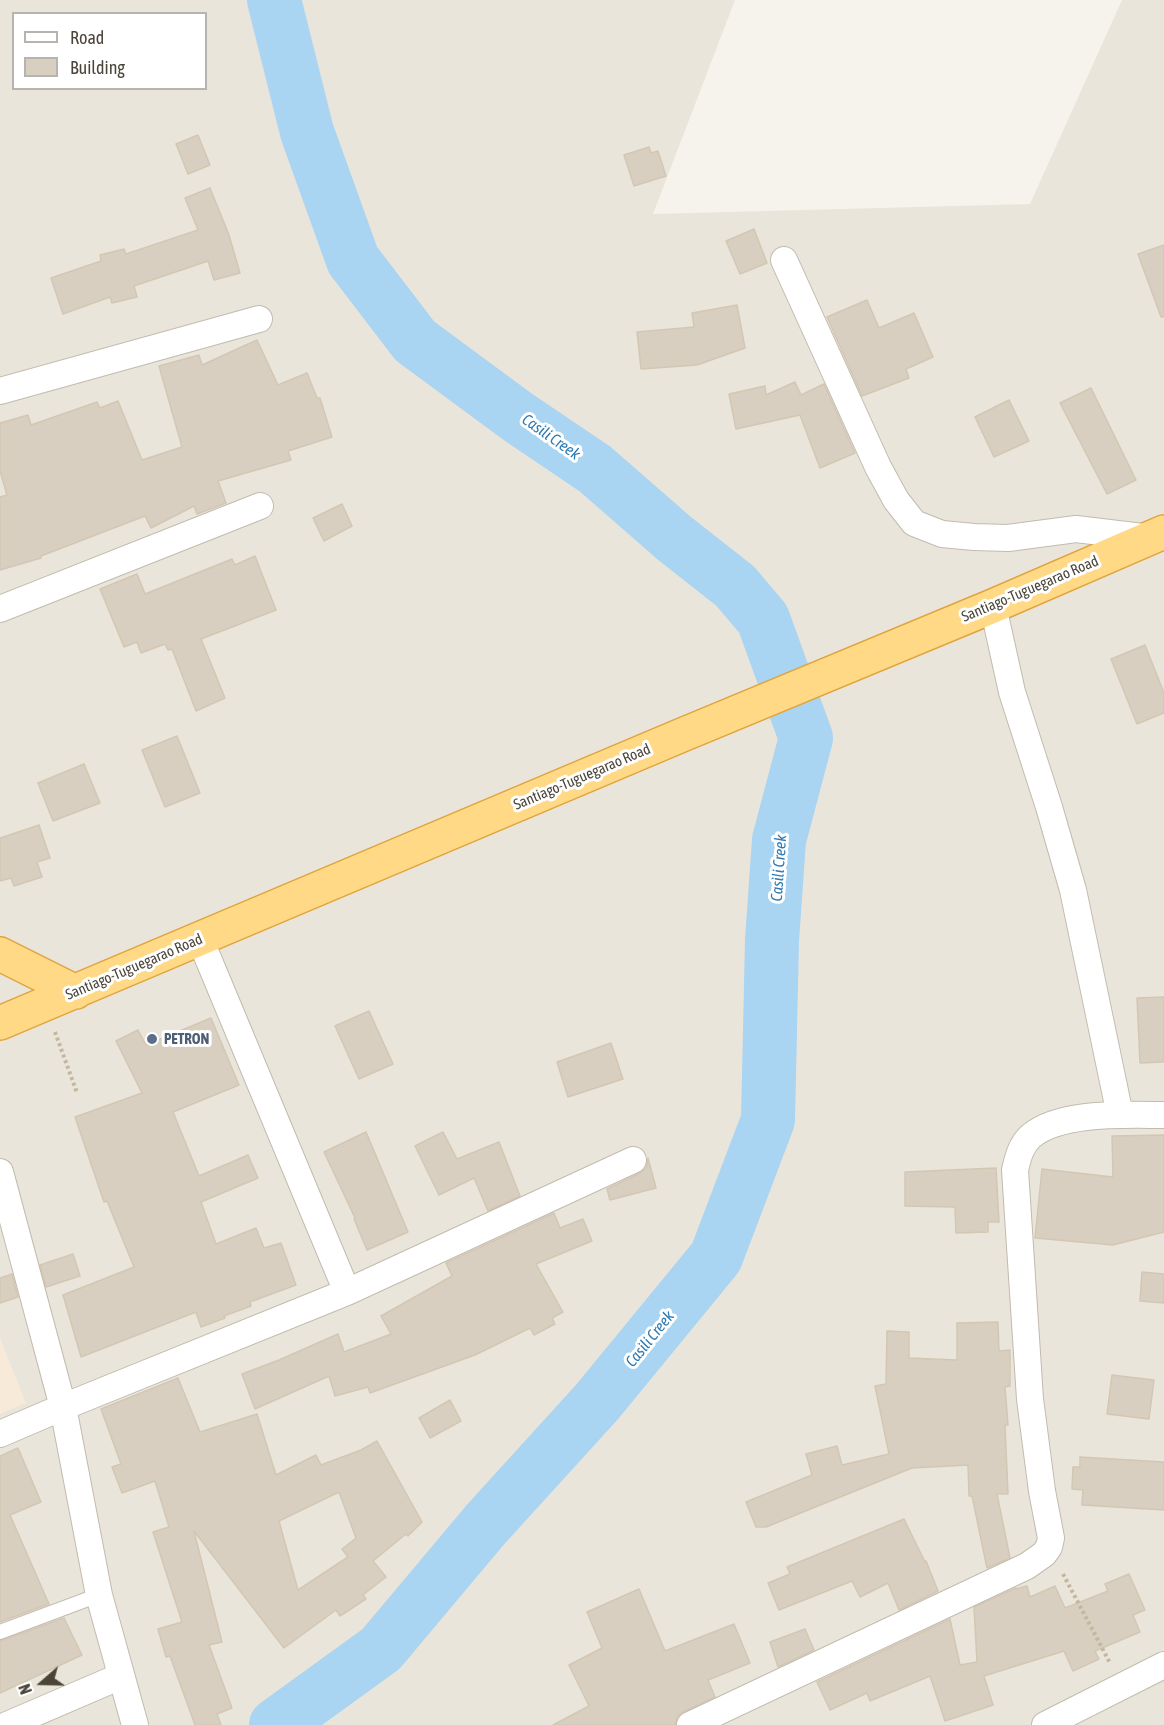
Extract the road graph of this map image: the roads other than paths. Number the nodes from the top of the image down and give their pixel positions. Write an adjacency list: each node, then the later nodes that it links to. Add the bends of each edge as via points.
1 (784, 260): 5 (street, via 878,467 914,523 942,534 974,537 1008,538 1076,529)
2 (259, 319): 3 (street)
3 (0, 391)
4 (260, 506): 7 (street)
5 (1158, 535): 6 (highway, Santiago-Tuguegarao Road)
6 (993, 606): 8 (highway, Santiago-Tuguegarao Road); 12 (street, via 1012,692 1073,890)
7 (0, 609)
8 (200, 939): 10 (highway, Santiago-Tuguegarao Road); 16 (street)
9 (0, 954): 10 (highway)
10 (76, 992): 11 (highway, Santiago-Tuguegarao Road)
11 (0, 1023)
12 (1120, 1114): 13 (street); 25 (street, via 1064,1120 1045,1128 1030,1137 1020,1150 1015,1170 1030,1399 1051,1538 1049,1547 1027,1566)
13 (1164, 1115)
14 (633, 1160): 16 (street)
15 (0, 1172): 17 (street)
16 (347, 1292): 17 (street)
17 (63, 1407): 18 (street); 19 (street)
18 (0, 1434)
19 (99, 1595): 20 (lane); 22 (street)
20 (0, 1632)
21 (1164, 1665): 26 (street)
22 (121, 1676): 23 (street); 24 (street)
23 (134, 1721)
24 (7, 1725)
25 (690, 1725)
26 (1045, 1725)

